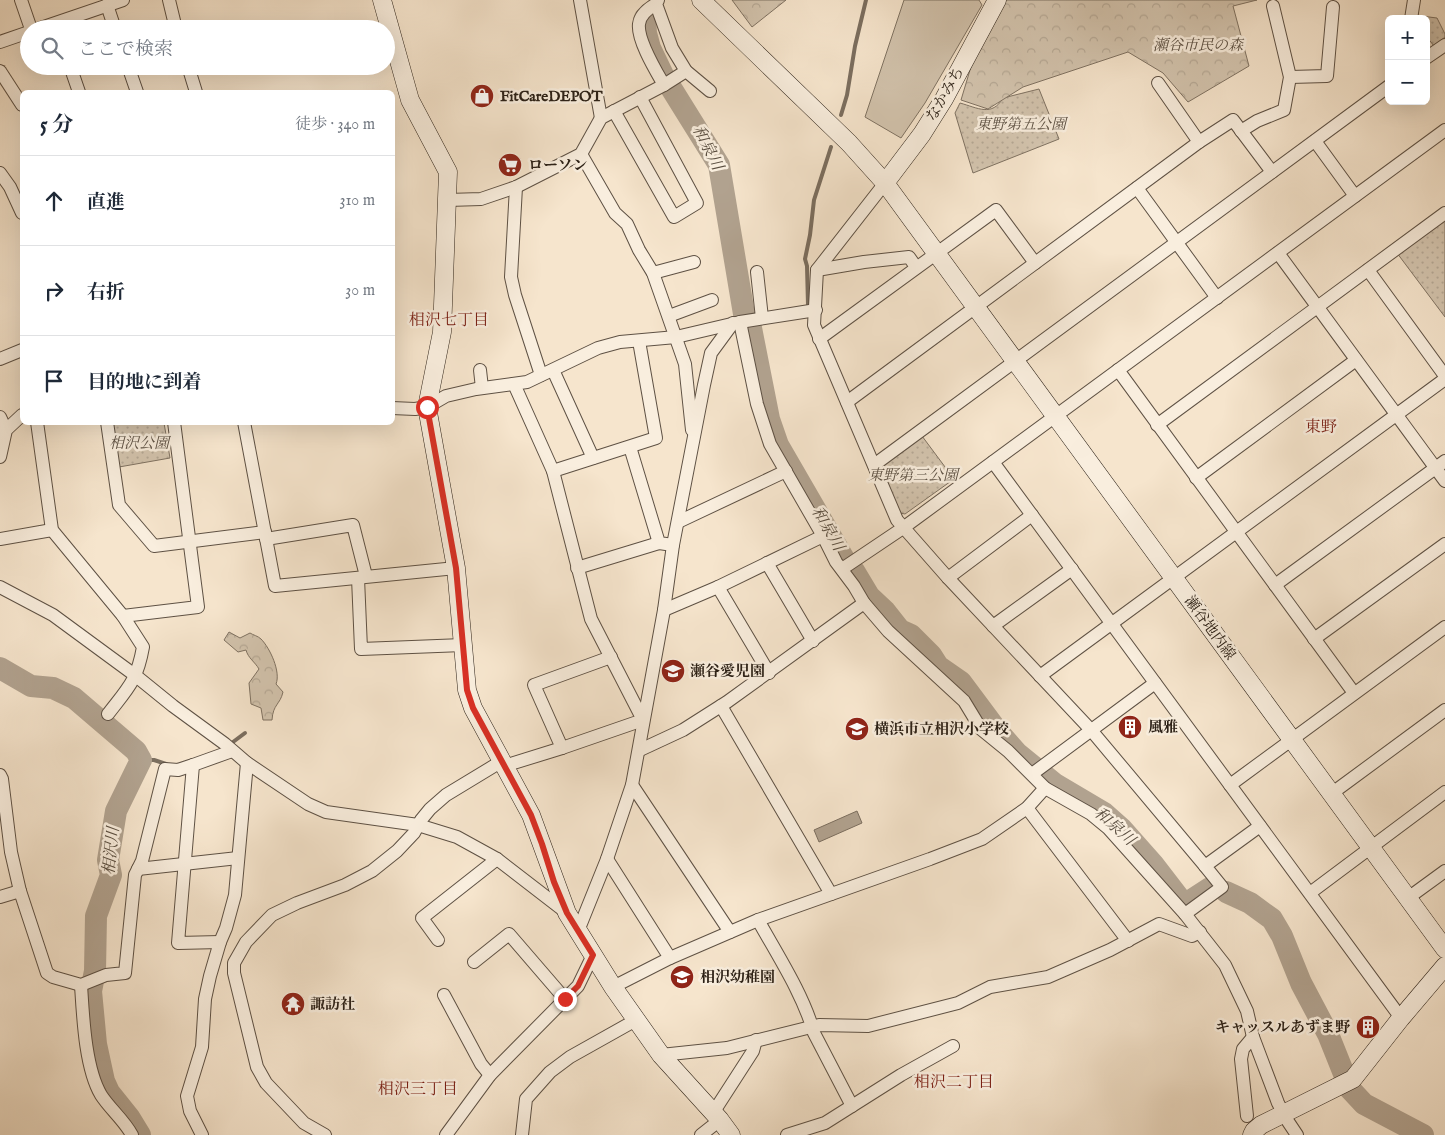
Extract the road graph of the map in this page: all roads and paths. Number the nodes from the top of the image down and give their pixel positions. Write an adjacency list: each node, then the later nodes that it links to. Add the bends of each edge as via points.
1 (21, 0): 14 (street)
2 (123, 0): 10 (street)
3 (168, 0): 17 (street)
4 (382, 0): 18 (street)
5 (580, 0): 40 (street)
6 (701, 0): 48 (street, 瀬谷地内線, via 849,143)
7 (997, 0): 48 (street, なかみち, via 944,99)
8 (1414, 0): 13 (street)
9 (657, 2): 25 (street, via 672,48); 30 (street, via 643,13 639,24 644,48)
10 (108, 5): 15 (street); 16 (street)
11 (1274, 6): 29 (street)
12 (1333, 7): 29 (street, via 1327,76)
13 (1412, 15)
14 (28, 20)
15 (72, 20)
16 (113, 20)
17 (174, 20)
18 (388, 20)
19 (20, 35): 20 (street)
20 (0, 42)
21 (1445, 45): 23 (street)
22 (395, 46): 52 (street, via 410,100 448,172)
23 (1430, 51)
24 (0, 71): 38 (street)
25 (686, 71): 30 (street); 36 (street)
26 (73, 75): 33 (street)
27 (131, 75): 34 (street)
28 (191, 75): 35 (street)
29 (1290, 77): 41 (street, via 1284,110)
30 (667, 83): 37 (street)
31 (1158, 83): 44 (street)
32 (1385, 89): 43 (street)
33 (78, 90)
34 (136, 90)
35 (195, 90)
36 (710, 91)
37 (640, 97): 39 (street); 39 (street, via 697,203 674,217)
38 (20, 103)
39 (614, 111): 40 (street)
40 (601, 118): 45 (street)
41 (1242, 131): 44 (street, via 1233,120); 46 (street)
42 (1443, 136): 51 (street)
43 (1315, 140): 46 (street); 51 (street)
44 (1199, 142): 50 (street)
45 (581, 154): 49 (street); 63 (street, via 616,213 627,224)
46 (1272, 172): 55 (street)
47 (0, 173): 53 (street)
48 (885, 183): 56 (street, 瀬谷地内線); 61 (street)
49 (516, 187): 52 (street, via 481,199); 82 (street, via 511,277)
50 (1136, 188): 55 (street); 59 (street)
51 (1355, 196): 57 (street)
52 (448, 200): 87 (street, via 442,332)
53 (20, 210)
54 (1445, 213): 62 (street)
55 (1176, 243): 65 (street); 78 (street)
56 (935, 253): 59 (street, via 996,210); 60 (street); 67 (street, 瀬谷地内線)
57 (1278, 253): 65 (street); 68 (street)
58 (694, 262): 63 (street)
59 (1035, 263): 67 (street)
60 (916, 267): 61 (street, via 909,257); 73 (street)
61 (817, 270): 69 (street)
62 (1368, 270): 68 (street); 83 (street)
63 (653, 272): 70 (street)
64 (757, 272): 71 (street)
65 (1217, 298): 81 (street)
66 (712, 300): 70 (street)
67 (975, 307): 78 (street, 瀬谷地内線); 86 (street)
68 (1317, 307): 77 (street); 97 (street)
69 (816, 310): 71 (street); 73 (street, via 814,325)
70 (669, 316): 72 (street)
71 (746, 321): 72 (street); 99 (street, via 711,353); 107 (street, via 757,404 770,444)
72 (676, 337): 74 (street); 99 (street, via 685,364)
73 (819, 339): 86 (street)
74 (639, 341): 80 (street, via 598,348); 100 (street, via 656,438)
75 (20, 351): 76 (street)
76 (0, 359)
77 (1356, 360): 89 (street); 108 (street)
78 (1015, 362): 90 (street, 瀬谷地内線); 104 (street)
79 (480, 370): 85 (street)
80 (553, 370): 82 (street); 102 (street)
81 (1118, 370): 90 (street); 97 (street)
82 (541, 375): 84 (street)
83 (1445, 377): 89 (street)
84 (514, 384): 85 (street); 106 (street)
85 (482, 388): 87 (street, via 446,396)
86 (847, 402): 104 (street)
87 (427, 407): 88 (street); 124 (street)
88 (395, 408)
89 (1396, 414): 105 (street); 114 (street)
90 (1055, 416): 103 (street); 129 (street, 瀬谷地内線)
91 (0, 417): 98 (street)
92 (20, 417): 98 (street)
93 (37, 425): 113 (street)
94 (107, 425): 118 (street, via 119,505 154,546)
95 (174, 425): 118 (street)
96 (245, 425): 115 (street)
97 (1158, 425): 108 (street)
98 (6, 430): 101 (street)
99 (693, 445): 111 (street)
100 (630, 447): 102 (street); 119 (street)
101 (0, 457)
102 (593, 458): 106 (street)
103 (993, 462): 110 (street); 112 (street)
104 (874, 465): 112 (street)
105 (1440, 465): 109 (street); 130 (street)
106 (553, 471): 125 (street)
107 (786, 471): 111 (street); 116 (street)
108 (1196, 478): 114 (street)
109 (1445, 481)
110 (1032, 515): 126 (street); 128 (street)
111 (678, 522): 120 (street)
112 (903, 528): 123 (street); 128 (street)
113 (52, 530): 117 (street); 135 (street)
114 (1236, 532): 129 (street); 130 (street)
115 (266, 536): 118 (street); 127 (street, via 275,586); 127 (street, via 353,526)
116 (823, 536): 122 (street); 123 (street, via 836,562)
117 (0, 539)
118 (190, 543): 135 (street, via 198,607)
119 (659, 543): 120 (street); 125 (street)
120 (673, 544): 134 (street)
121 (1445, 544): 139 (street)
122 (767, 563): 132 (street); 140 (street)
123 (846, 566): 133 (street)
124 (456, 568): 127 (street); 141 (street)
125 (577, 568): 142 (street, via 591,619)
126 (1072, 569): 136 (street); 137 (street)
127 (362, 577): 141 (street, via 361,649)
128 (948, 578): 137 (street)
129 (1173, 578): 136 (street); 153 (street, 瀬谷地内線)
130 (1275, 585): 139 (street)
131 (0, 587): 144 (street, via 53,615)
132 (718, 587): 134 (street); 143 (street)
133 (864, 603): 140 (street); 160 (street, via 888,631 964,702 981,729)
134 (664, 610): 151 (street)
135 (123, 616): 144 (street, via 143,647)
136 (1111, 623): 145 (street); 146 (street)
137 (993, 626): 145 (street)
138 (1445, 626): 147 (street)
139 (1314, 639): 147 (street)
140 (813, 641): 143 (street)
141 (463, 645): 158 (street, via 467,690 473,708)
142 (611, 657): 151 (street); 155 (street, via 534,685)
143 (769, 673): 148 (street)
144 (136, 676): 150 (street); 154 (street)
145 (1040, 676): 152 (street)
146 (1156, 683): 152 (street); 163 (street)
147 (1354, 693): 153 (street)
148 (721, 706): 156 (street, via 683,730); 180 (street)
149 (1445, 710): 166 (street)
150 (108, 714)
151 (643, 720): 155 (street); 156 (street)
152 (1091, 730): 160 (street); 175 (street)
153 (1292, 739): 163 (street); 166 (street, 瀬谷地内線)
154 (229, 747): 157 (street); 159 (street)
155 (562, 748): 158 (street)
156 (640, 750): 162 (street)
157 (247, 763): 168 (street, via 308,804 326,812); 171 (street)
158 (503, 764): 168 (street, via 446,795); 183 (street, via 531,815)
159 (193, 765): 174 (street); 176 (street, via 178,770 166,769)
160 (1037, 771): 164 (street)
161 (0, 774): 178 (street)
162 (632, 784): 173 (street); 187 (street)
163 (1230, 785): 169 (street)
164 (1045, 788): 167 (street); 184 (street, via 1091,814 1108,828)
165 (1445, 792): 170 (street)
166 (1331, 794): 170 (street, 瀬谷地内線)
167 (1027, 808): 180 (street, via 982,839); 190 (street)
168 (418, 825): 172 (street, via 457,837); 215 (street, via 397,850 372,871 272,915 246,942 234,963 257,1067 266,1084 304,1122)
169 (1260, 826): 175 (street); 179 (street)
170 (1370, 847): 179 (street); 182 (street, 瀬谷地内線)
171 (238, 858): 174 (street); 191 (street, via 235,895)
172 (497, 858): 183 (street); 189 (street, via 422,918)
173 (607, 859): 186 (street); 194 (street)
174 (184, 864): 176 (street); 191 (street, via 178,943)
175 (1205, 866): 184 (street, via 1222,887)
176 (138, 868): 197 (street, via 125,973)
177 (1445, 870): 182 (street)
178 (20, 890): 181 (street); 197 (street, via 47,973)
179 (1310, 893): 201 (street)
180 (831, 894): 185 (street)
181 (0, 897)
182 (1408, 898): 192 (street, 瀬谷地内線)
183 (567, 913): 186 (street)
184 (1185, 914): 188 (street)
185 (758, 920): 187 (street); 203 (street)
186 (578, 931): 193 (street)
187 (730, 932): 194 (street)
188 (1200, 932): 190 (street, via 1192,936 1159,924); 204 (street, via 1225,965 1247,1011)
189 (438, 940)
190 (1128, 941): 203 (street, via 1048,977 990,987 958,1003 868,1026)
191 (220, 942): 214 (street, via 205,999 202,1047 187,1096 190,1111)
192 (1445, 949)
193 (593, 955): 198 (street); 200 (street, via 578,986)
194 (670, 958): 198 (street)
195 (474, 962): 200 (street, via 509,934)
196 (1445, 966): 201 (street)
197 (84, 984): 213 (street, via 83,1012 93,1075 102,1097)
198 (613, 986): 202 (street)
199 (444, 995): 208 (street, via 480,1064)
200 (565, 999): 208 (street)
201 (1401, 1018): 210 (street, via 1349,1081)
202 (636, 1020): 207 (street); 217 (street, via 550,1072 526,1099)
203 (813, 1026): 205 (street); 209 (street)
204 (1253, 1038): 210 (street); 212 (street, via 1240,1058)
205 (756, 1040): 207 (street, via 727,1048); 211 (street)
206 (953, 1046): 209 (street)
207 (661, 1055): 211 (street)
208 (490, 1075): 216 (street)
209 (852, 1106): 220 (street, via 825,1123)
210 (1283, 1113): 221 (street, via 1261,1125); 222 (street)
211 (717, 1116): 218 (street); 219 (street)
212 (1247, 1116)
213 (132, 1135)
214 (202, 1135)
215 (325, 1135)
216 (446, 1135)
217 (522, 1135)
218 (701, 1135)
219 (731, 1135)
220 (788, 1135)
221 (1252, 1135)
222 (1298, 1135)

